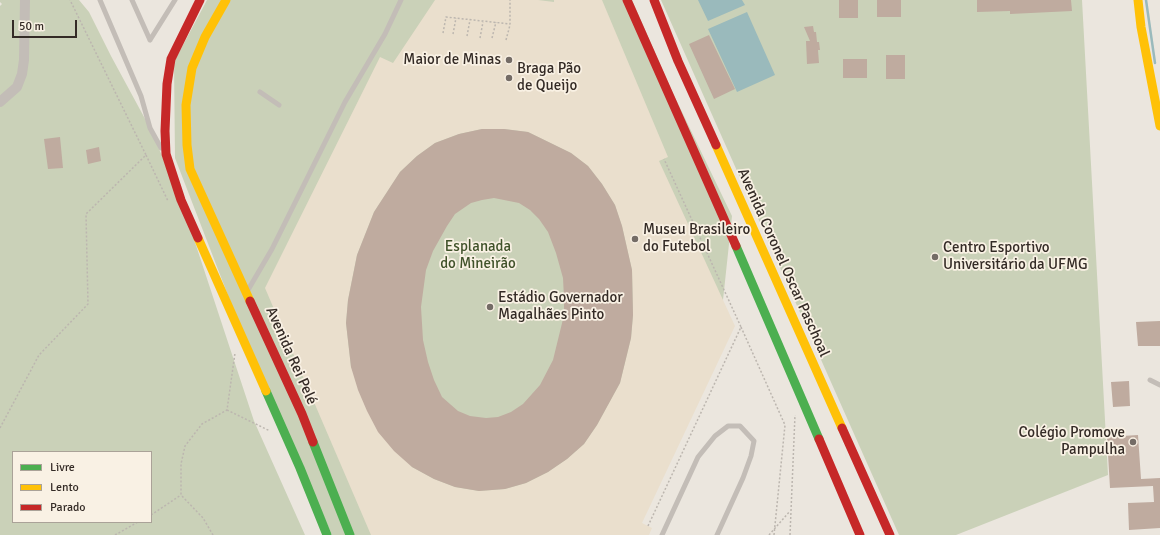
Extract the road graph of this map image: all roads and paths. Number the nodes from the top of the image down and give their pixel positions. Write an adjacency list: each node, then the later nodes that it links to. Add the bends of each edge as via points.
1 (25, 0): 27 (street, via 22,74 16,87)
2 (70, 0): 30 (path)
3 (100, 0): 32 (lane, via 141,96 150,128)
4 (132, 0): 5 (lane, via 150,40)
5 (175, 0)
6 (200, 0): 32 (main road, via 171,58 165,123)
7 (226, 0): 34 (main road, Avenida Rei Pelé, via 205,37 192,68 186,105 187,146 190,169)
8 (401, 0): 34 (lane)
9 (510, 0): 17 (path)
10 (627, 0): 25 (main road)
11 (654, 0): 24 (main road, Avenida Coronel Oscar Paschoal)
12 (1138, 0): 29 (main road)
13 (456, 18): 14 (path); 18 (path, via 446,17); 19 (path)
14 (470, 20): 15 (path); 20 (path)
15 (483, 21): 16 (path); 21 (path)
16 (496, 22): 17 (path); 22 (path)
17 (510, 24): 23 (path)
18 (443, 33)
19 (453, 34)
20 (467, 36)
21 (480, 38)
22 (492, 38)
23 (506, 40)
24 (678, 61): 25 (main road); 41 (main road, Avenida Coronel Oscar Paschoal)
25 (669, 78): 37 (main road)
26 (260, 92): 28 (lane)
27 (0, 102)
28 (279, 105)
29 (1160, 126)
30 (146, 155): 33 (path); 47 (path, via 86,214 88,304 39,355)
31 (664, 159): 36 (path)
32 (168, 161): 35 (main road, via 181,200)
33 (169, 203)
34 (247, 295): 35 (main road); 46 (main road, Avenida Rei Pelé)
35 (227, 306): 49 (main road)
36 (741, 327): 54 (path); 62 (path, bridge, via 785,425)
37 (773, 331): 38 (main road); 64 (main road)
38 (785, 339)
39 (797, 347): 41 (main road)
40 (236, 349): 45 (path)
41 (808, 355): 65 (main road, Avenida Coronel Oscar Paschoal)
42 (1150, 380): 43 (lane)
43 (1160, 385)
44 (795, 408): 51 (path)
45 (227, 410): 48 (path); 50 (path, via 202,424 185,446 181,464)
46 (302, 414): 49 (main road); 58 (main road, Avenida Rei Pelé)
47 (0, 428)
48 (274, 434)
49 (300, 468): 57 (main road)
50 (181, 495): 52 (path); 56 (path, via 203,518)
51 (791, 510): 61 (path); 63 (path)
52 (152, 514)
53 (136, 523): 55 (path)
54 (648, 526)
55 (115, 535)
56 (213, 535)
57 (327, 535)
58 (350, 535)
59 (662, 535): 60 (lane, via 698,457 715,436 728,426 740,426 754,441 751,456)
60 (717, 535)
61 (769, 535)
62 (774, 535)
63 (790, 535)
64 (860, 535)
65 (890, 535)

